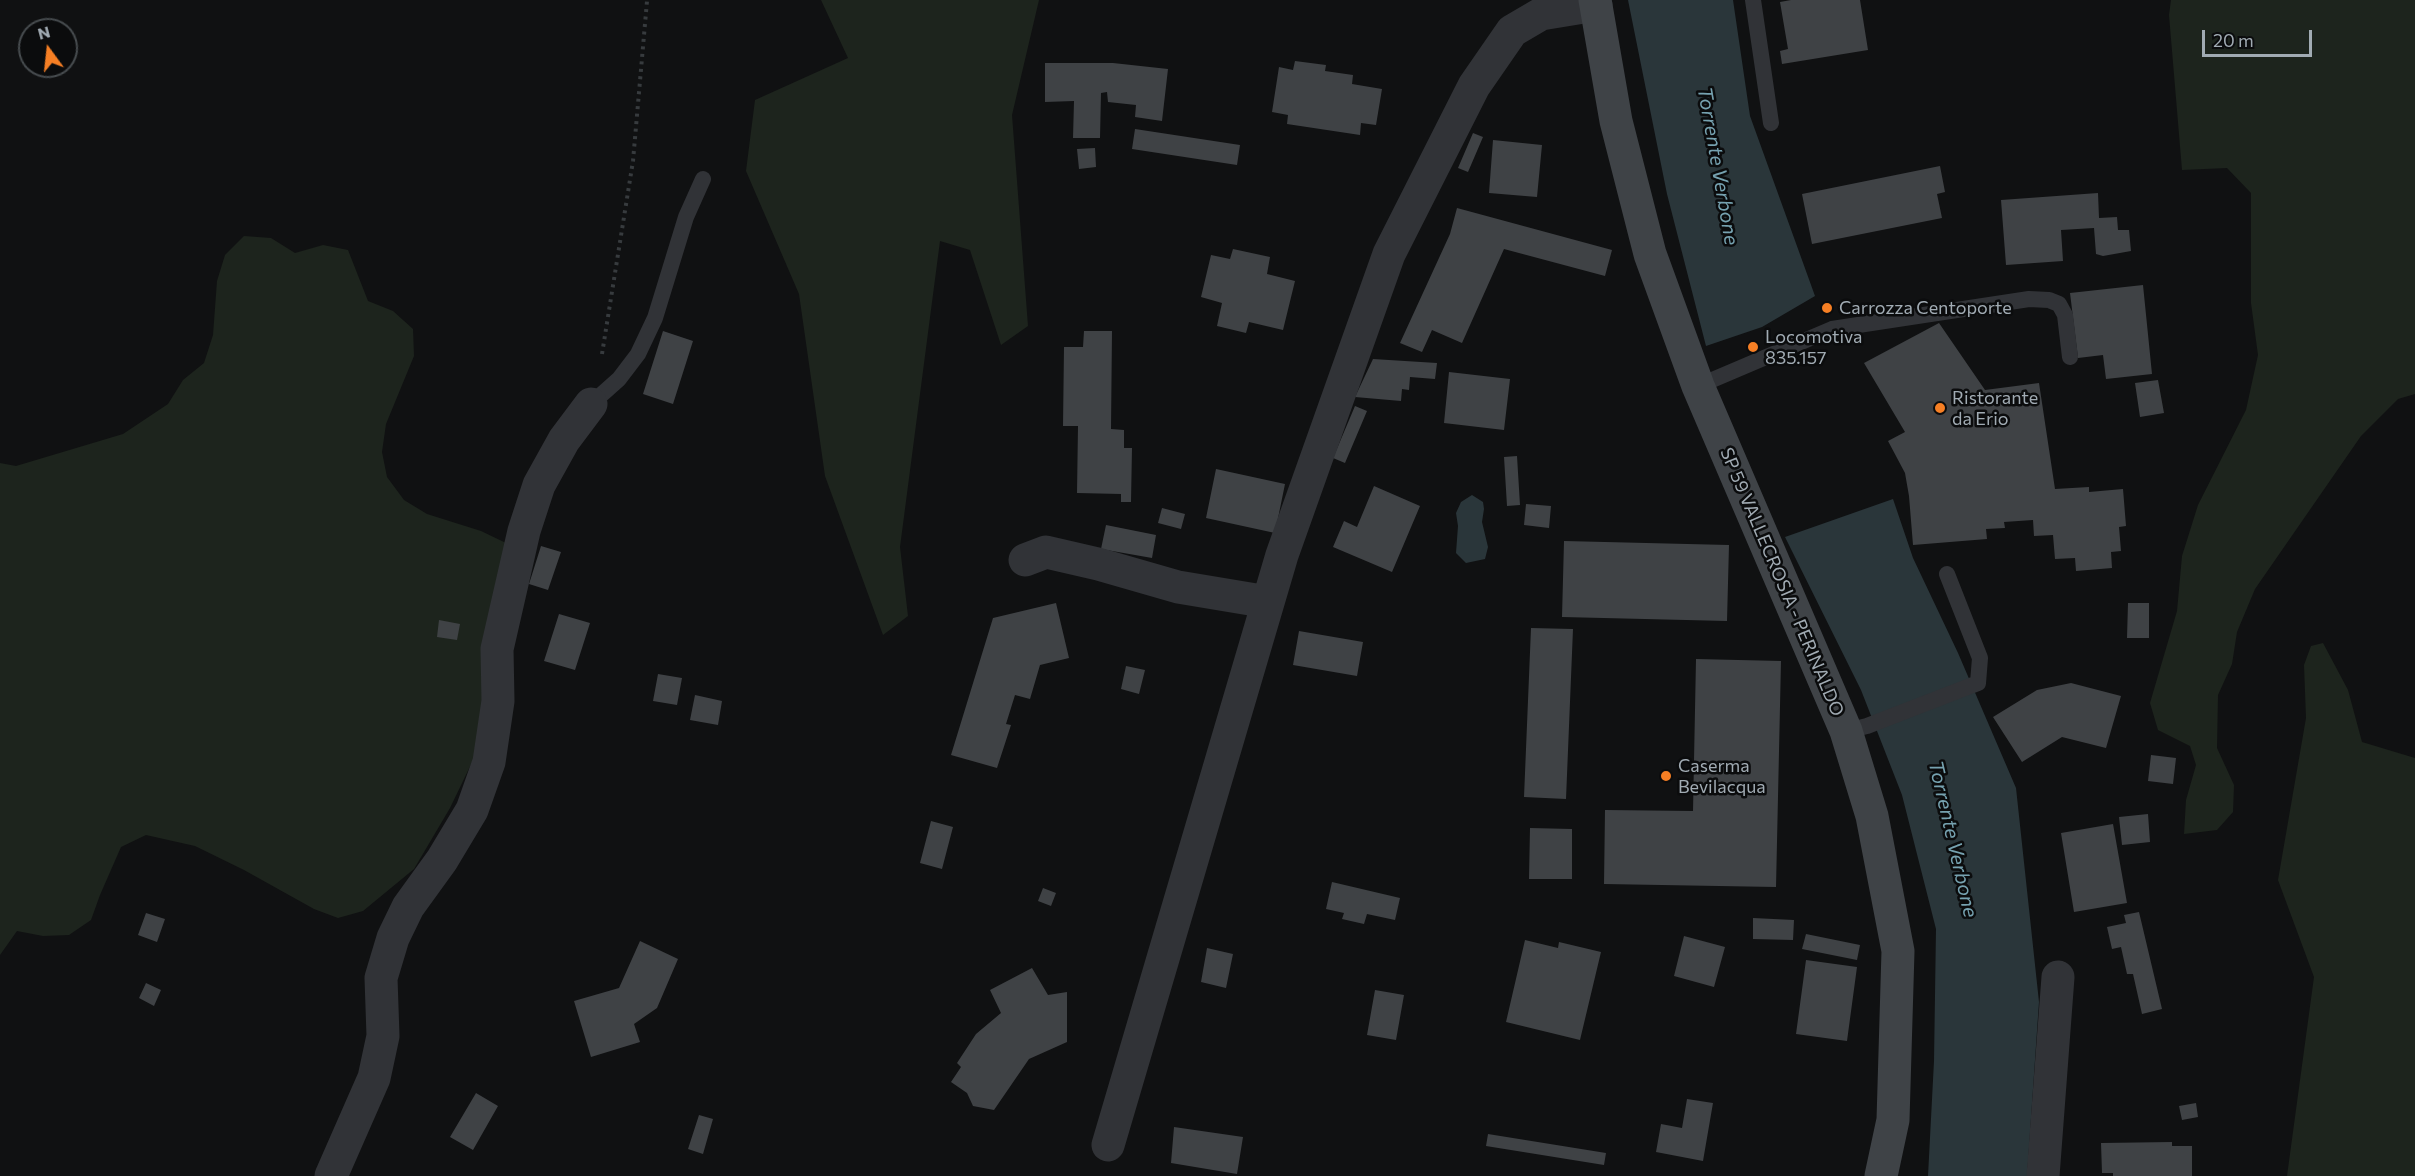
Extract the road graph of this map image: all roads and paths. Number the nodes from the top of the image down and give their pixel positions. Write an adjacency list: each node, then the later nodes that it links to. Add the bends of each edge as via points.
1 (1752, 0): 4 (lane)
2 (647, 1): 8 (path, via 633,161)
3 (1595, 3): 7 (main road, SP 59 VALLECROSIA - PERINALDO, via 1616,122 1650,254); 11 (street, via 1541,14 1512,31 1474,86 1389,254)
4 (1771, 123)
5 (703, 179): 8 (lane, via 686,217 655,318 638,354 619,379)
6 (2070, 357): 7 (lane, via 2065,315 2059,303 2029,299 1832,329)
7 (1698, 386): 12 (main road, SP 59 VALLECROSIA - PERINALDO)
8 (591, 404): 15 (street, via 564,440 539,485 524,531 497,650 498,702 489,762 472,810 408,907 393,938 381,978 383,1036 374,1078)
9 (1025, 560): 11 (street, via 1046,552 1178,587)
10 (1947, 574): 12 (lane, via 1980,658 1978,683)
11 (1268, 602): 14 (street)
12 (1856, 728): 16 (main road, SP 59 VALLECROSIA - PERINALDO, via 1898,951 1893,1120)
13 (2058, 977): 17 (street)
14 (1108, 1145)
15 (331, 1176)
16 (1881, 1176)
17 (2043, 1176)

